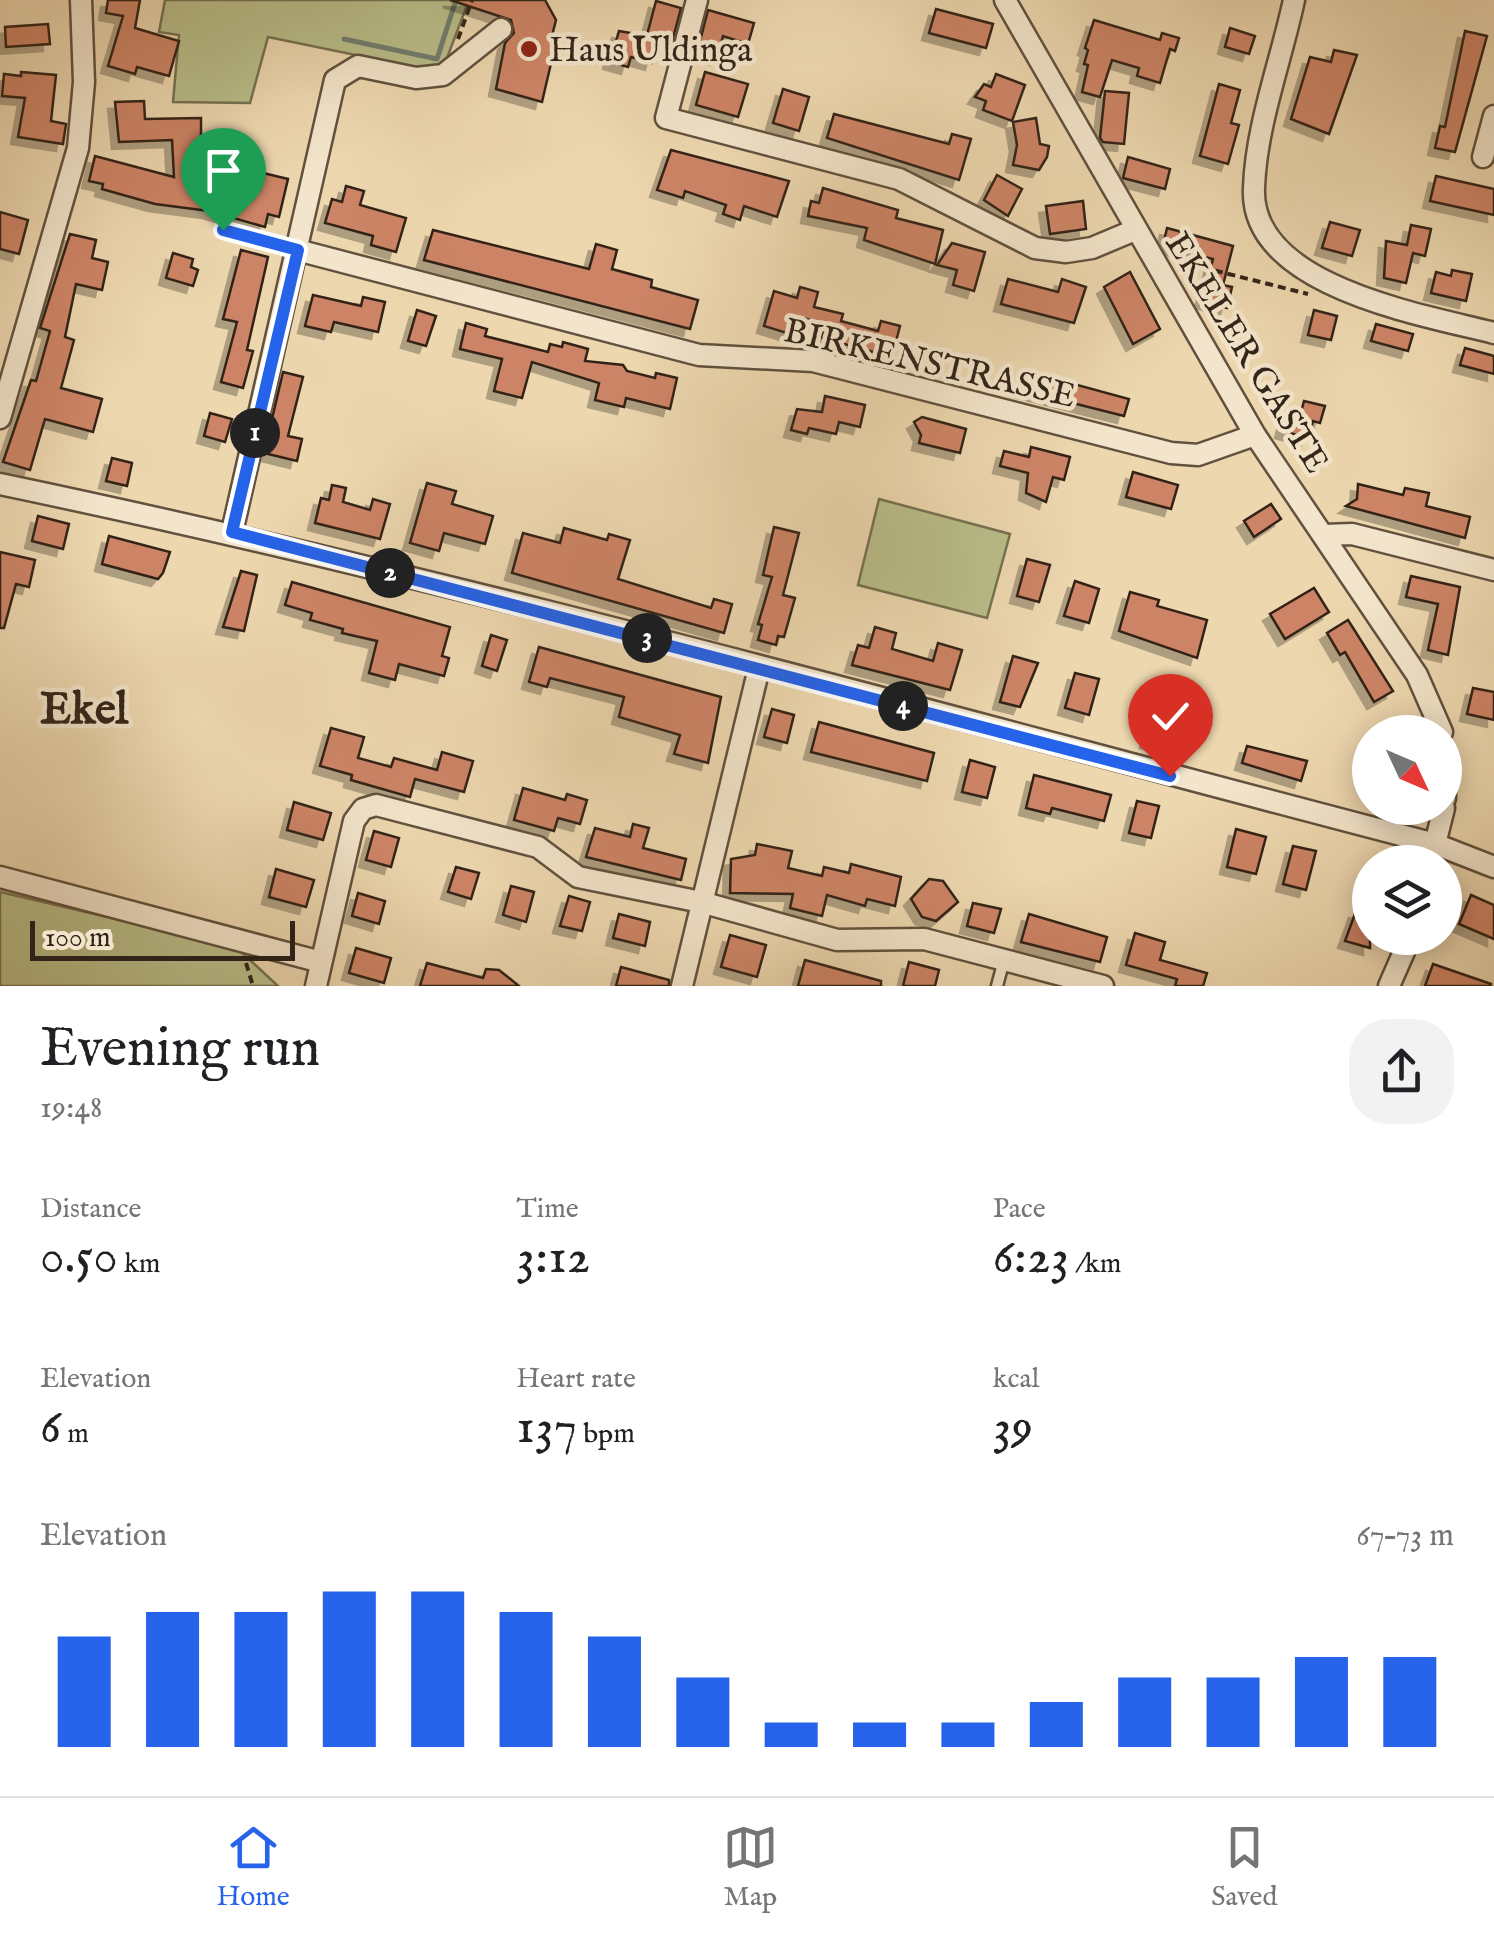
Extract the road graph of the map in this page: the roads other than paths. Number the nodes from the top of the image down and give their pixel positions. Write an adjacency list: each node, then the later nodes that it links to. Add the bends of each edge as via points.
1 (81, 0): 11 (street, via 78,148)
2 (697, 0): 8 (street, via 666,118 899,179 1035,248 1092,248)
3 (1005, 0): 8 (street, EKELER GASTE)
4 (1294, 0): 10 (street, via 1253,191 1256,209 1276,242 1337,290)
5 (501, 29): 9 (street, via 442,75 416,78 358,66 336,80)
6 (1494, 116): 7 (street)
7 (1483, 157)
8 (1135, 230): 12 (street, EKELER GASTE)
9 (298, 250): 12 (street, BIRKENSTRASSE, via 699,355 814,360 1172,453 1198,454); 14 (street)
10 (1494, 333)
11 (0, 418)
12 (1256, 434): 15 (street, EKELER GASTE)
13 (0, 484): 14 (street)
14 (232, 532): 17 (street)
15 (1324, 534): 16 (street, via 1352,534); 18 (street, EKELER GASTE, via 1418,675)
16 (1494, 570)
17 (759, 668): 19 (street); 23 (street)
18 (1435, 715)
19 (1416, 845)
20 (1462, 858): 21 (street)
21 (1494, 867)
22 (0, 877): 26 (street)
23 (700, 902): 25 (street, via 837,940 924,939); 26 (street, via 578,877 538,847 376,805 354,821); 28 (street)
24 (1403, 955): 31 (street)
25 (1004, 960): 29 (lane); 30 (street)
26 (321, 962): 27 (street)
27 (316, 986)
28 (682, 986)
29 (997, 986)
30 (1103, 986)
31 (1389, 986)

